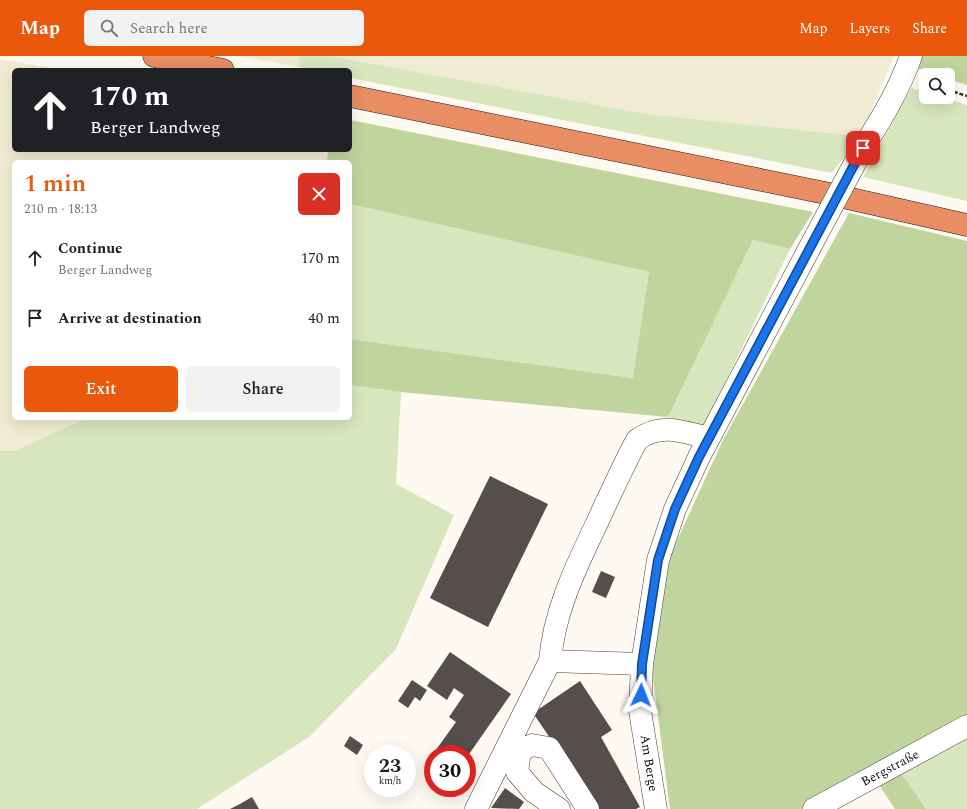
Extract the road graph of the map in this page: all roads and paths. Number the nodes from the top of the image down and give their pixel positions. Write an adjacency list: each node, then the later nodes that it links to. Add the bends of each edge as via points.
1 (154, 56): 3 (highway)
2 (911, 56): 8 (street, Am Berge, bridge, via 890,106 863,148)
3 (213, 68)
4 (955, 92): 6 (path)
5 (352, 96): 7 (highway, via 825,193)
6 (967, 96)
7 (967, 225)
8 (709, 438): 9 (street, via 671,429 647,433 637,440 575,569 559,610); 10 (street, Am Berge, via 675,509 658,560)
9 (550, 661): 10 (street); 12 (street)
10 (642, 664): 16 (street, Am Berge, via 640,710)
11 (967, 726): 17 (street, Bergstraße)
12 (513, 749): 13 (street); 14 (street, via 517,772 534,792); 15 (street, via 532,745 549,748)
13 (476, 809)
14 (560, 809)
15 (588, 809)
16 (656, 809)
17 (814, 809)

